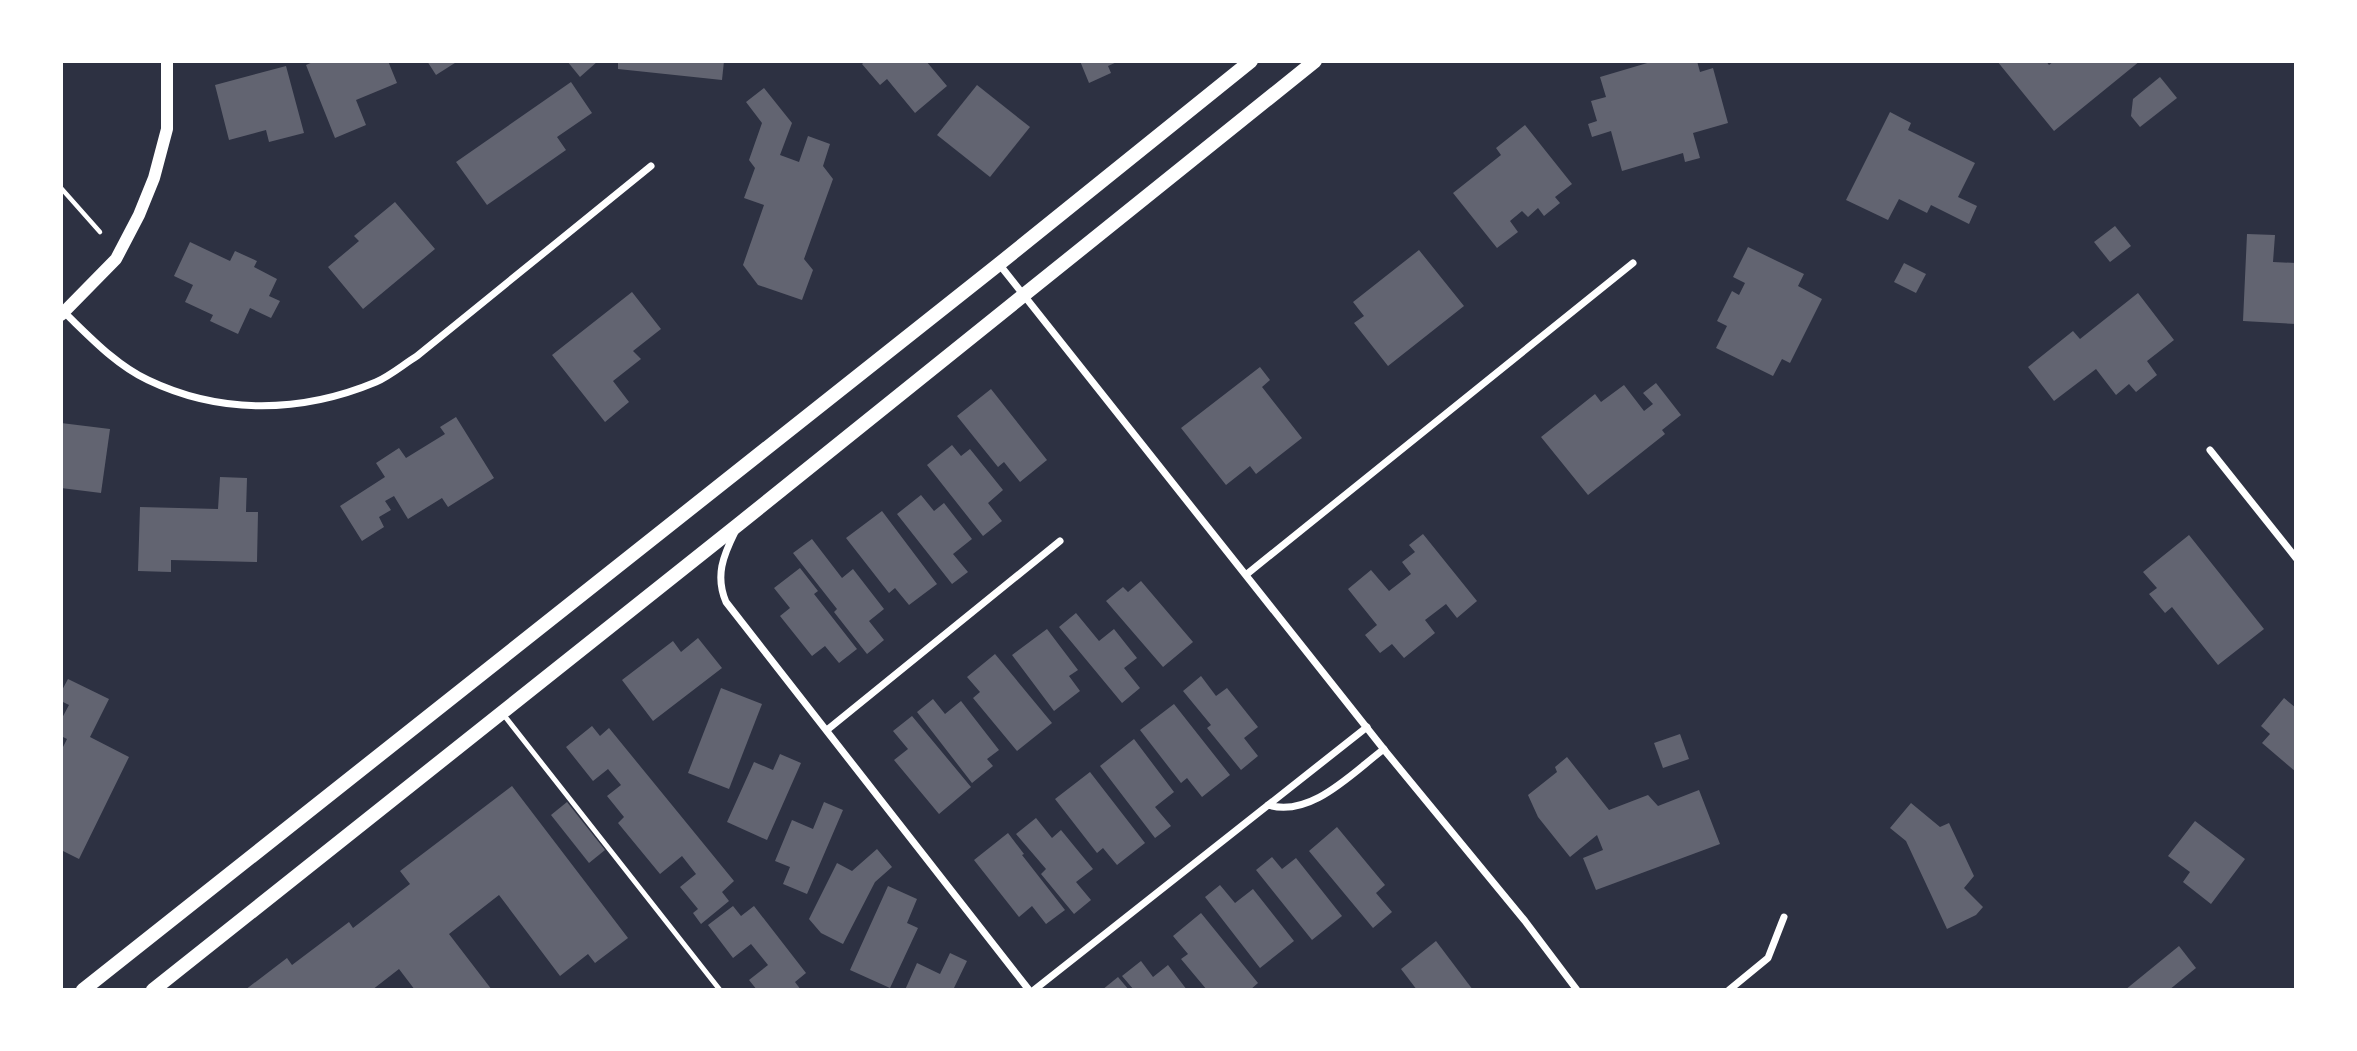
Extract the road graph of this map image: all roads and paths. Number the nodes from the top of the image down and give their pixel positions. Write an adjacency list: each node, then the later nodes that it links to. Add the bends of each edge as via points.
1 (167, 61): 10 (street, via 167,129 139,215 116,259)
2 (1251, 61): 8 (main road)
3 (1315, 61): 9 (main road)
4 (651, 166): 10 (street, via 417,356 378,381 323,400 282,407 228,405 185,393 147,380)
5 (61, 188): 6 (path)
6 (100, 232)
7 (1633, 263): 15 (street)
8 (999, 264): 9 (street); 22 (main road)
9 (1024, 295): 12 (main road); 15 (street)
10 (63, 314)
11 (2210, 450): 14 (street)
12 (739, 524): 16 (main road); 18 (street, via 722,563 719,581 726,602)
13 (1060, 541): 18 (street)
14 (2296, 558)
15 (1247, 574): 17 (street)
16 (501, 712): 23 (main road); 24 (lane)
17 (1367, 727): 19 (street); 20 (street)
18 (827, 730): 25 (street)
19 (1384, 749): 20 (street, via 1324,795 1283,810); 26 (street)
20 (1268, 805): 25 (street)
21 (1784, 917): 27 (street, via 1768,958)
22 (83, 990)
23 (153, 990)
24 (720, 990)
25 (1032, 990)
26 (1577, 990)
27 (1729, 990)

